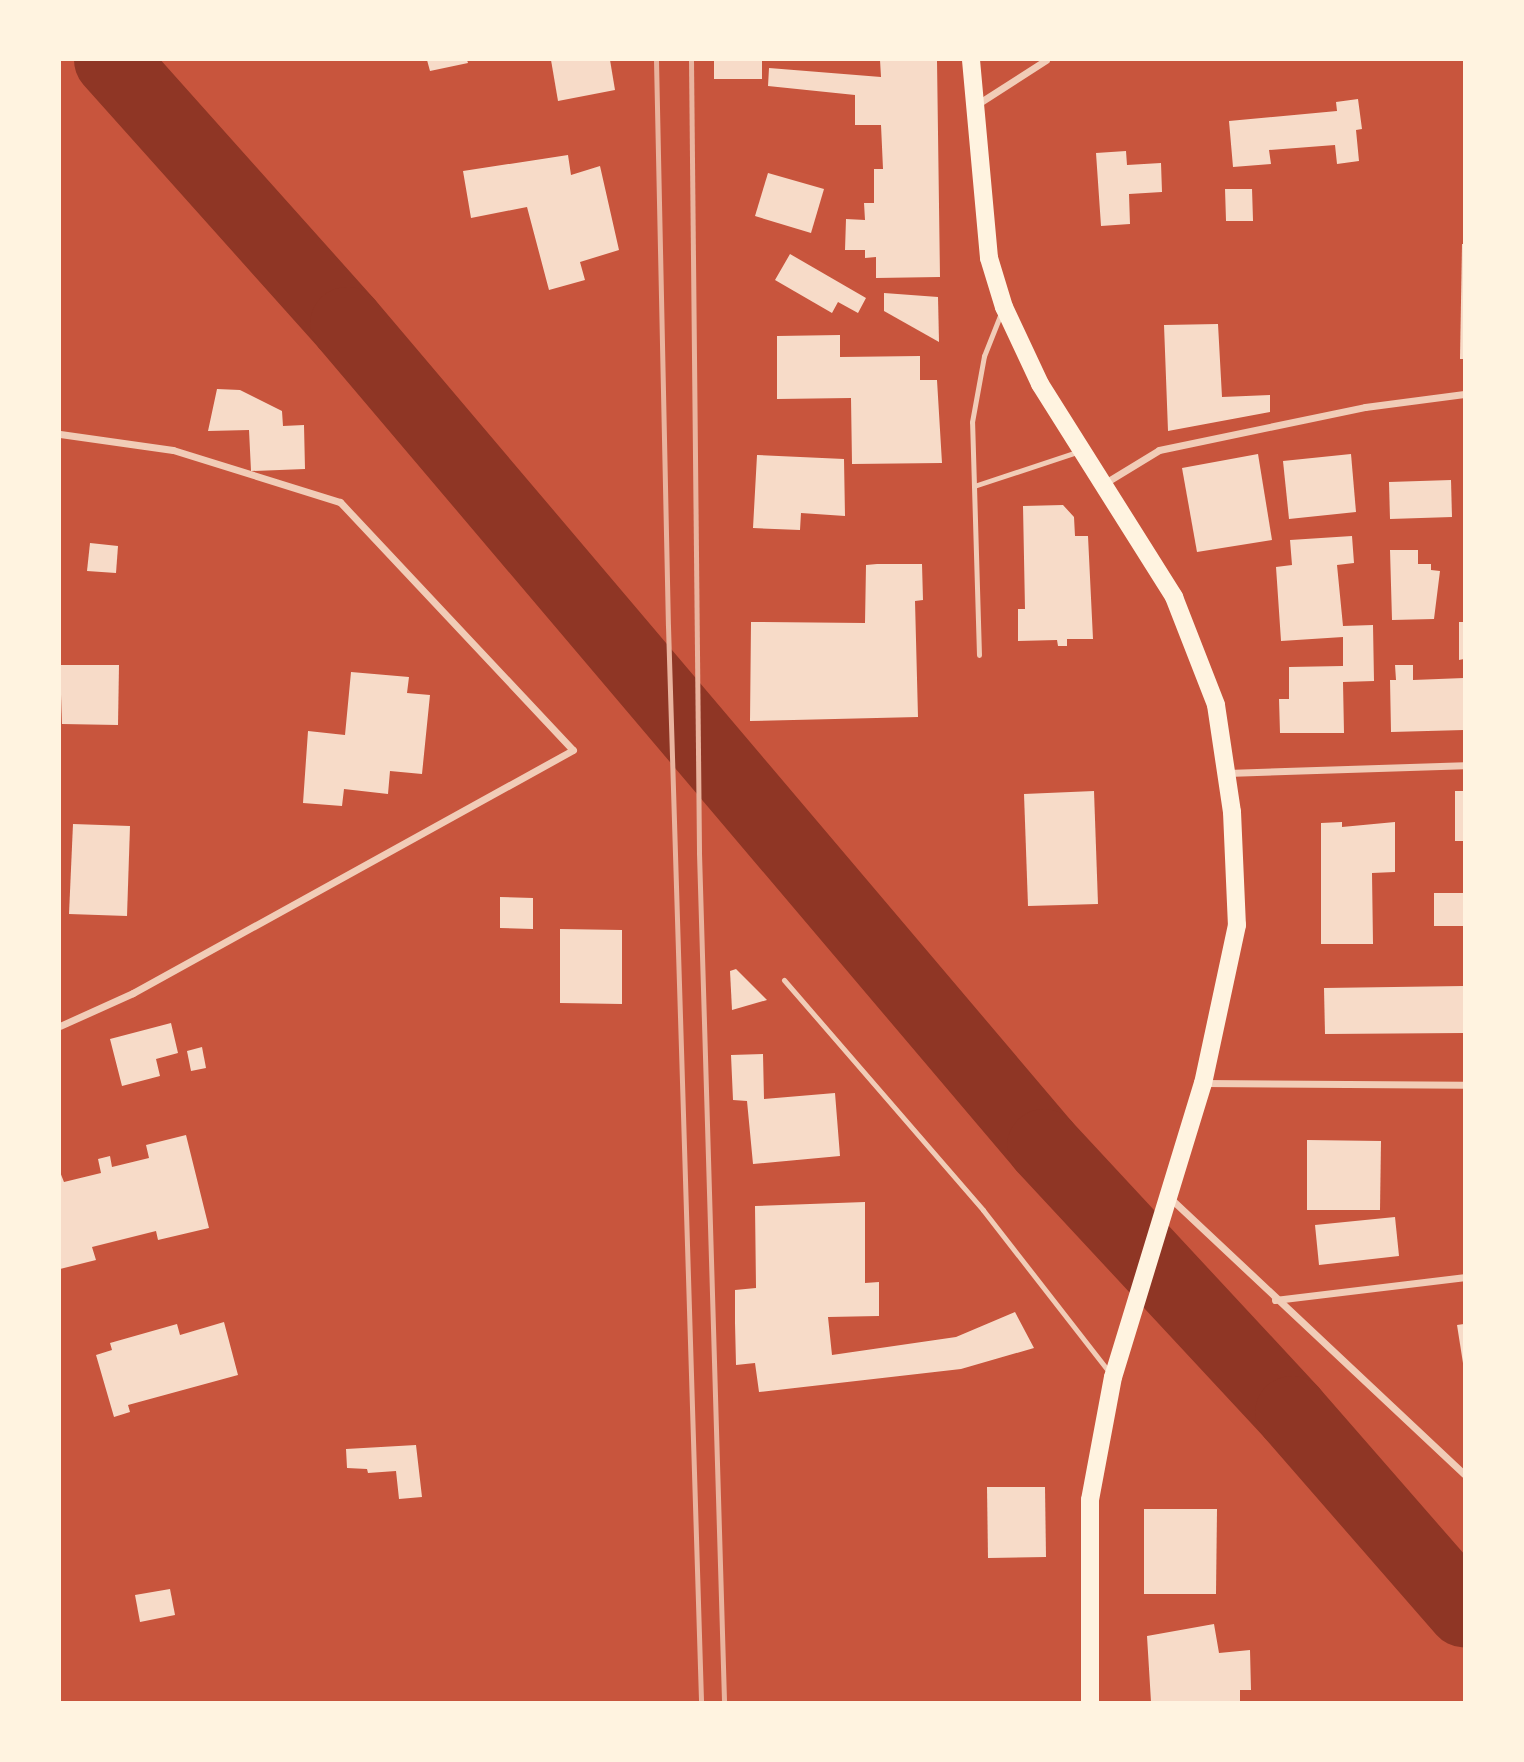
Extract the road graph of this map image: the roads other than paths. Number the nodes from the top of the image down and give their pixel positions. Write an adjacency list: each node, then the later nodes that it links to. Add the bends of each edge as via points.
1 (971, 60): 3 (main road)
2 (1046, 60): 3 (street)
3 (972, 107): 4 (main road, via 989,258)
4 (1004, 307): 7 (main road, via 1041,384); 9 (lane, via 984,356 972,422)
5 (1465, 394): 8 (street, via 1365,407 1159,450)
6 (60, 434): 14 (street, via 173,450 340,502 573,750 133,993)
7 (1082, 450): 8 (main road); 9 (lane)
8 (1104, 483): 12 (main road, via 1174,597 1216,705)
9 (974, 486): 10 (lane)
10 (979, 656)
11 (1465, 765): 12 (street)
12 (1226, 773): 15 (main road, via 1237,925)
13 (784, 981): 20 (lane, via 984,1210)
14 (60, 1026)
15 (1203, 1083): 16 (street); 17 (main road)
16 (1465, 1085)
17 (1169, 1197): 19 (street); 20 (main road)
18 (1465, 1277): 19 (street)
19 (1275, 1300): 21 (street)
20 (1113, 1377): 22 (main road, via 1090,1500)
21 (1465, 1474)
22 (1090, 1703)

